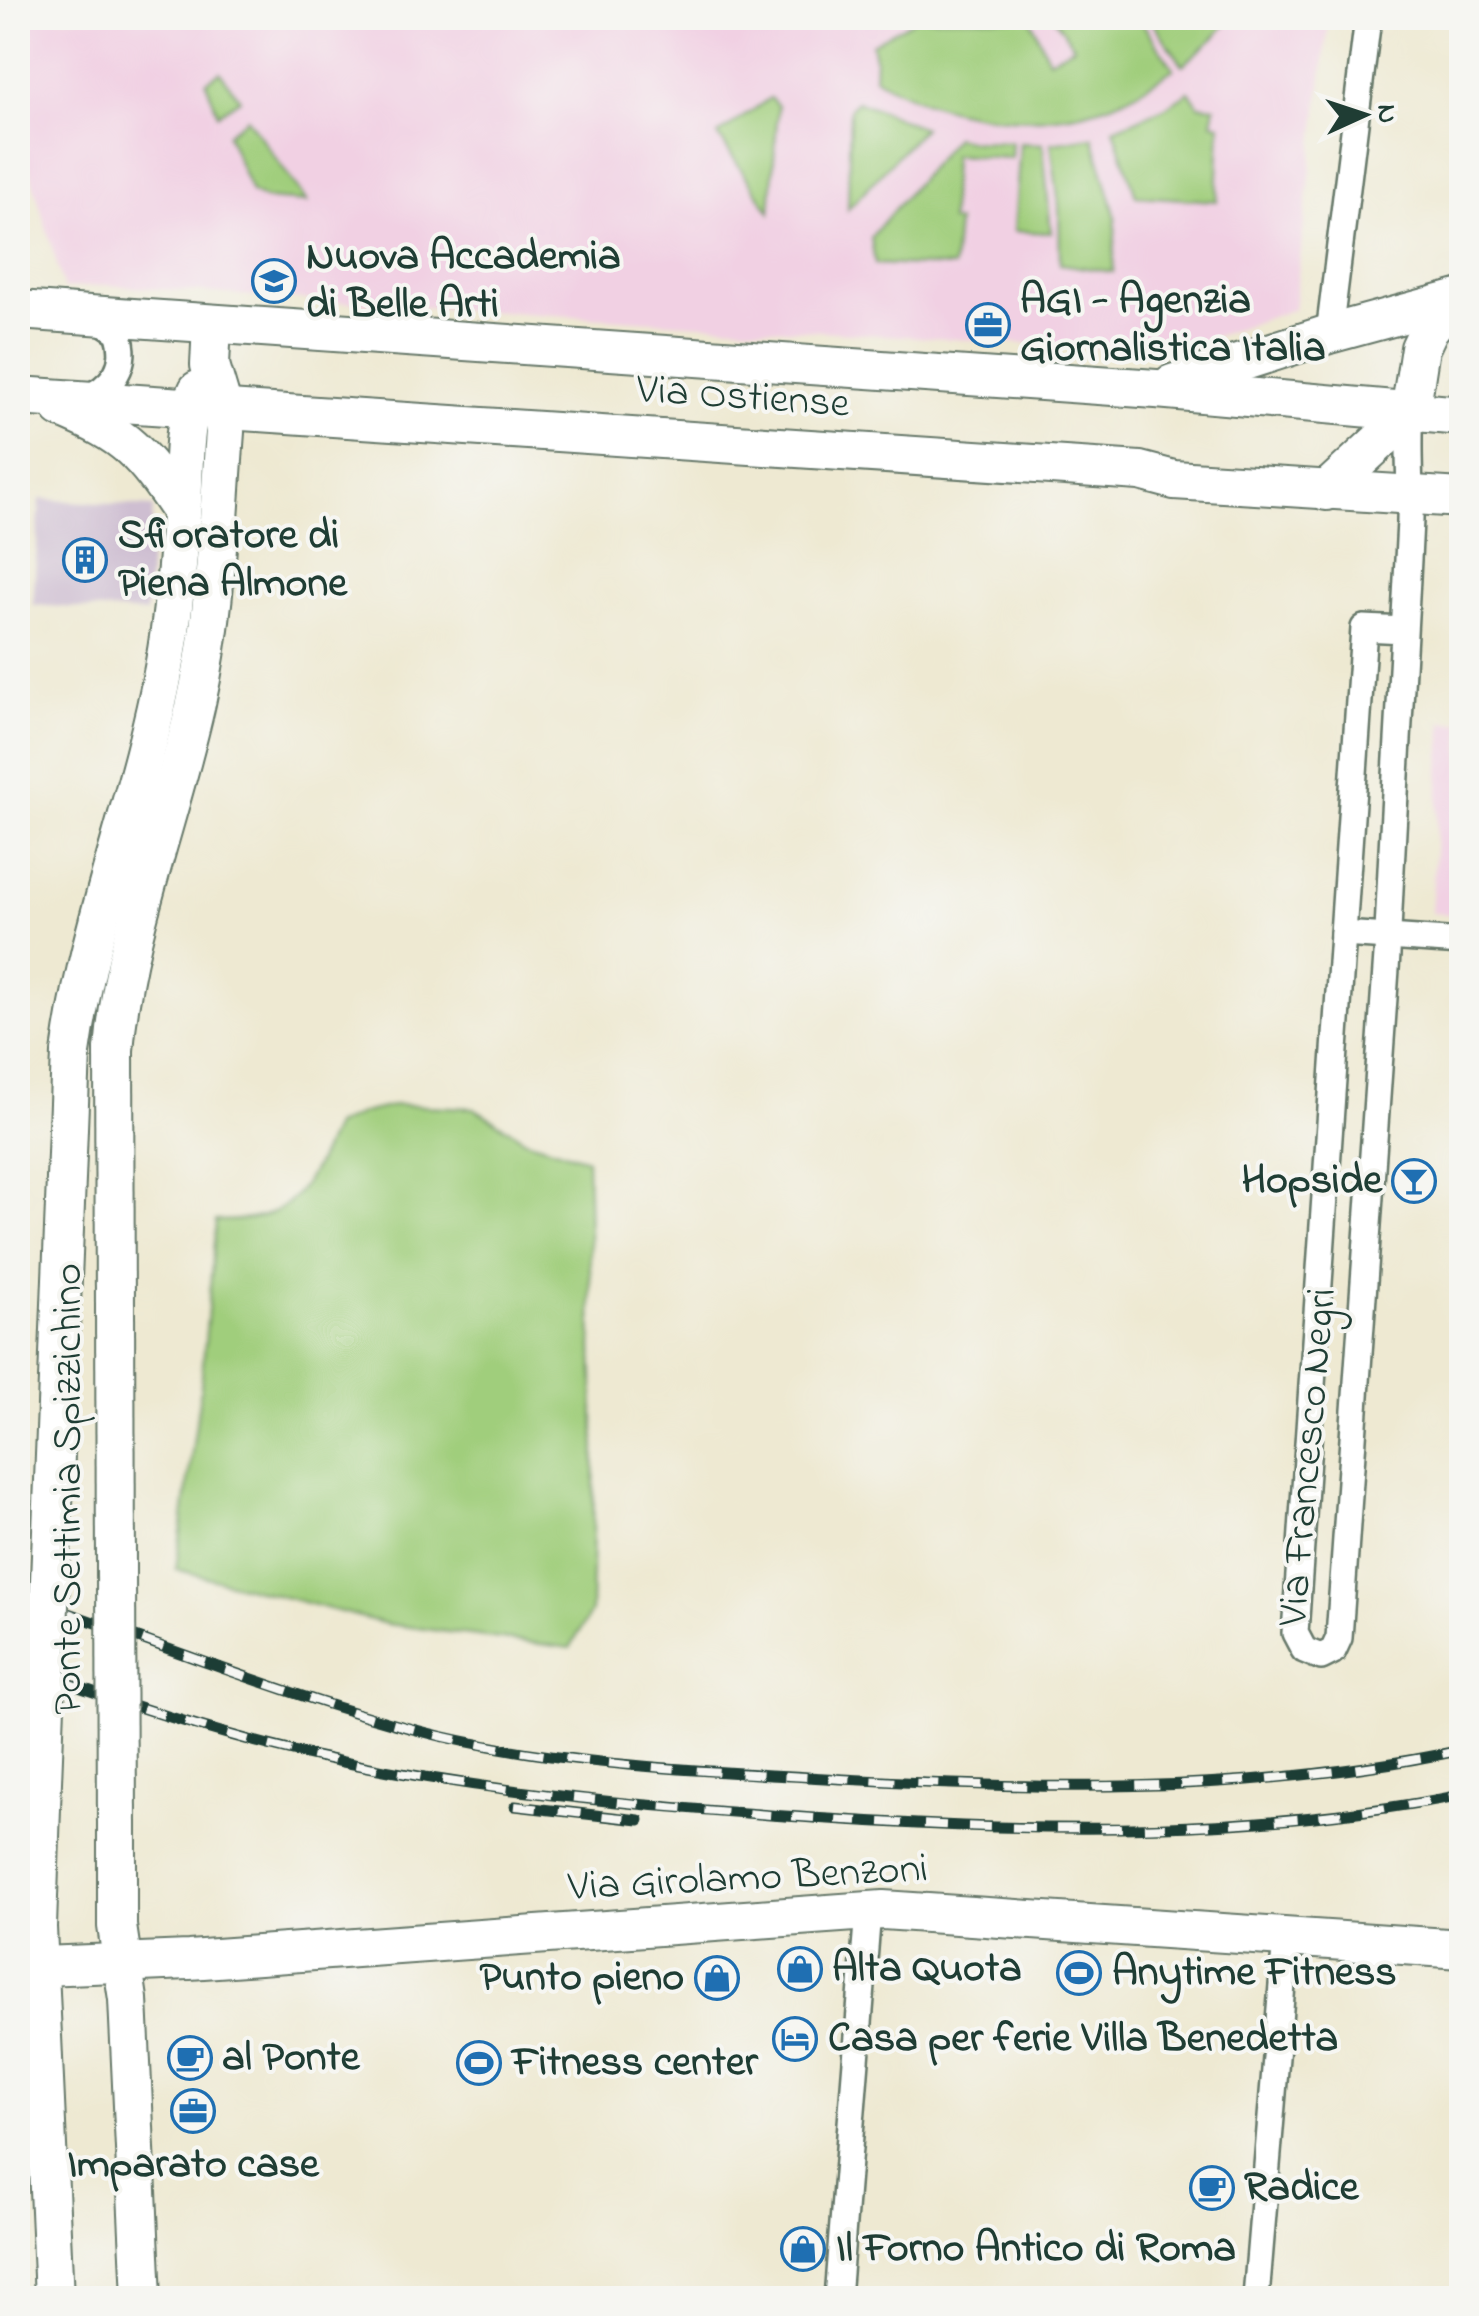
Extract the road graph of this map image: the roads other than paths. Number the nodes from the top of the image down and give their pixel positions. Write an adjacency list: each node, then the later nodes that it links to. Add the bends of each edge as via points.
1 (1368, 18): 6 (street)
2 (1457, 300): 6 (main road); 12 (main road, via 1433,322 1420,348)
3 (18, 310): 4 (main road, Via Ostiense)
4 (90, 314): 5 (main road, Via Ostiense); 9 (street, via 118,332 122,352 110,385)
5 (212, 324): 7 (main road, Via Ostiense); 11 (main road)
6 (1329, 334): 7 (main road)
7 (1156, 389): 10 (main road, Via Ostiense)
8 (26, 397): 9 (main road, Via Ostiense); 18 (main road, via 124,439)
9 (83, 400): 11 (main road, Via Ostiense)
10 (1350, 408): 12 (main road, Via Ostiense); 14 (street)
11 (206, 411): 15 (main road, Via Ostiense, via 1121,470); 18 (main road, Ponte Settimia Spizzichino); 24 (main road, Ponte Settimia Spizzichino, bridge, via 216,552 200,686 133,936 114,1050)
12 (1410, 413): 13 (main road, Via Ostiense); 14 (main road); 16 (street, Via Francesco Negri)
13 (1462, 416)
14 (1376, 447): 15 (main road)
15 (1326, 492): 16 (main road, Via Ostiense)
16 (1410, 496): 17 (main road, Via Ostiense); 19 (street, Via Francesco Negri)
17 (1462, 498)
18 (181, 510): 27 (main road, Ponte Settimia Spizzichino, bridge, via 155,713 88,959 71,1053 37,1909)
19 (1404, 630): 20 (street, Via Francesco Negri, via 1364,628); 21 (street, Via Francesco Negri)
20 (1344, 934): 21 (street); 21 (street, Via Francesco Negri, via 1295,1634 1304,1650 1322,1656 1334,1651 1339,1638)
21 (1387, 937): 22 (street)
22 (1462, 942)
23 (868, 1911): 24 (main road, Via Girolamo Benzoni); 25 (main road, Via Girolamo Benzoni); 30 (street)
24 (118, 1933): 27 (main road, Via Girolamo Benzoni); 29 (main road, Ponte Settimia Spizzichino, via 128,1998)
25 (1286, 1936): 26 (main road, Via Girolamo Benzoni); 31 (street)
26 (1462, 1949)
27 (28, 1967): 28 (main road, Ponte Settimia Spizzichino)
28 (54, 2298)
29 (142, 2298)
30 (837, 2298)
31 (1256, 2298)

